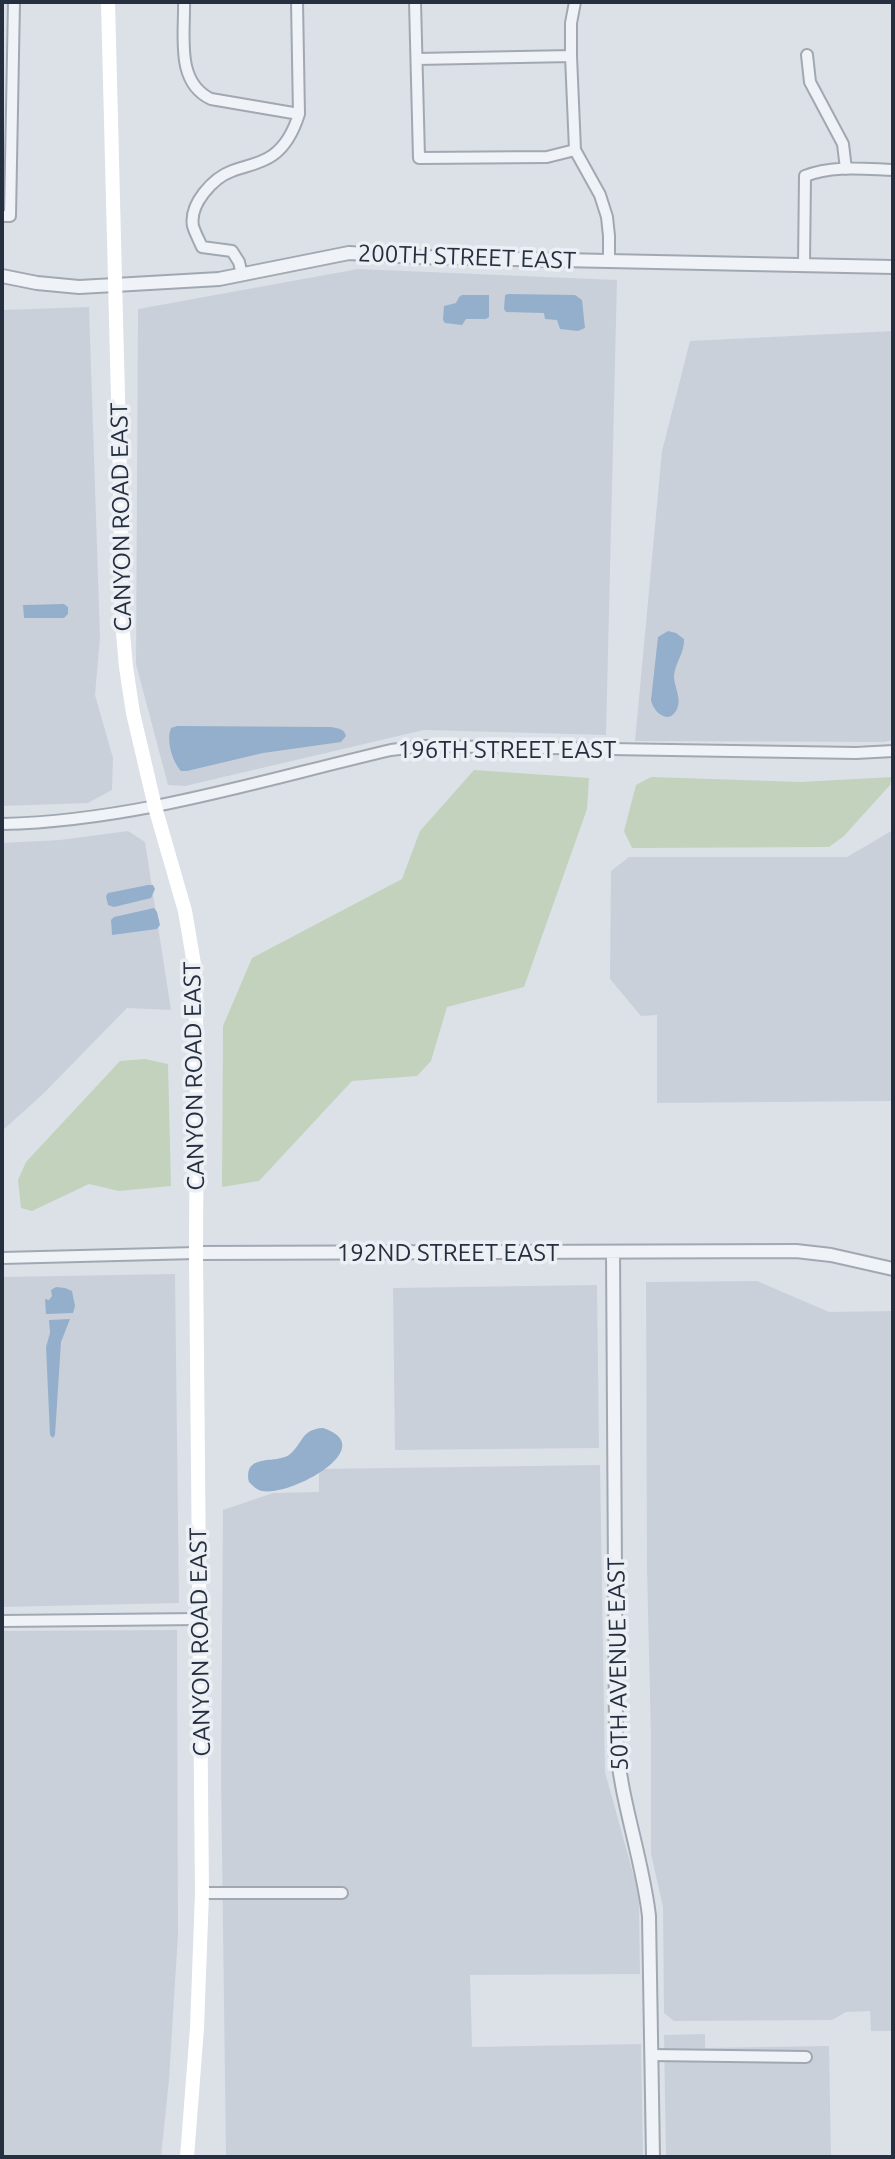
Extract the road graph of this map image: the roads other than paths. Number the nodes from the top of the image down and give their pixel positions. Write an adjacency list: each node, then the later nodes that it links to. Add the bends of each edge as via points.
1 (14, 2): 7 (street)
2 (108, 2): 22 (main road, CANYON ROAD EAST)
3 (184, 2): 11 (street, via 186,66 195,88 211,99)
4 (297, 2): 11 (street)
5 (415, 2): 10 (street)
6 (575, 2): 9 (street)
7 (8, 20): 15 (street)
8 (807, 55): 13 (street, via 810,82 843,144)
9 (571, 56): 10 (street); 12 (street)
10 (416, 59): 12 (street, via 419,158 547,157)
11 (299, 114): 20 (street, via 283,147 215,180 197,206 193,226 202,247 232,251)
12 (575, 149): 17 (street, via 607,217)
13 (846, 169): 14 (street); 18 (street, via 805,176)
14 (893, 170)
15 (6, 185): 16 (street, via 10,216)
16 (2, 216)
17 (609, 261): 18 (street, 200TH STREET EAST); 20 (street, 200TH STREET EAST, via 349,253)
18 (803, 265): 19 (street, 200TH STREET EAST)
19 (893, 267)
20 (242, 275): 22 (street, 200TH STREET EAST)
21 (2, 276): 22 (street, 200TH STREET EAST, via 37,283)
22 (115, 285): 24 (main road, CANYON ROAD EAST, via 122,621 133,713)
23 (893, 751): 24 (street, 196TH STREET EAST, via 425,746 391,750)
24 (155, 807): 25 (street, 196TH STREET EAST, via 67,821); 27 (main road, CANYON ROAD EAST, via 185,911 195,970)
25 (2, 824)
26 (613, 1252): 27 (street, 192ND STREET EAST); 29 (street, 192ND STREET EAST, via 796,1251); 34 (street, 50TH AVENUE EAST, via 617,1756 646,1886)
27 (196, 1253): 28 (street, 192ND STREET EAST); 30 (main road, CANYON ROAD EAST)
28 (2, 1258)
29 (893, 1269)
30 (200, 1619): 31 (street); 32 (main road, CANYON ROAD EAST)
31 (2, 1622)
32 (202, 1893): 33 (street); 36 (main road, CANYON ROAD EAST)
33 (342, 1893)
34 (651, 2056): 35 (street); 37 (street, 50TH AVENUE EAST)
35 (806, 2057)
36 (187, 2157)
37 (653, 2157)

